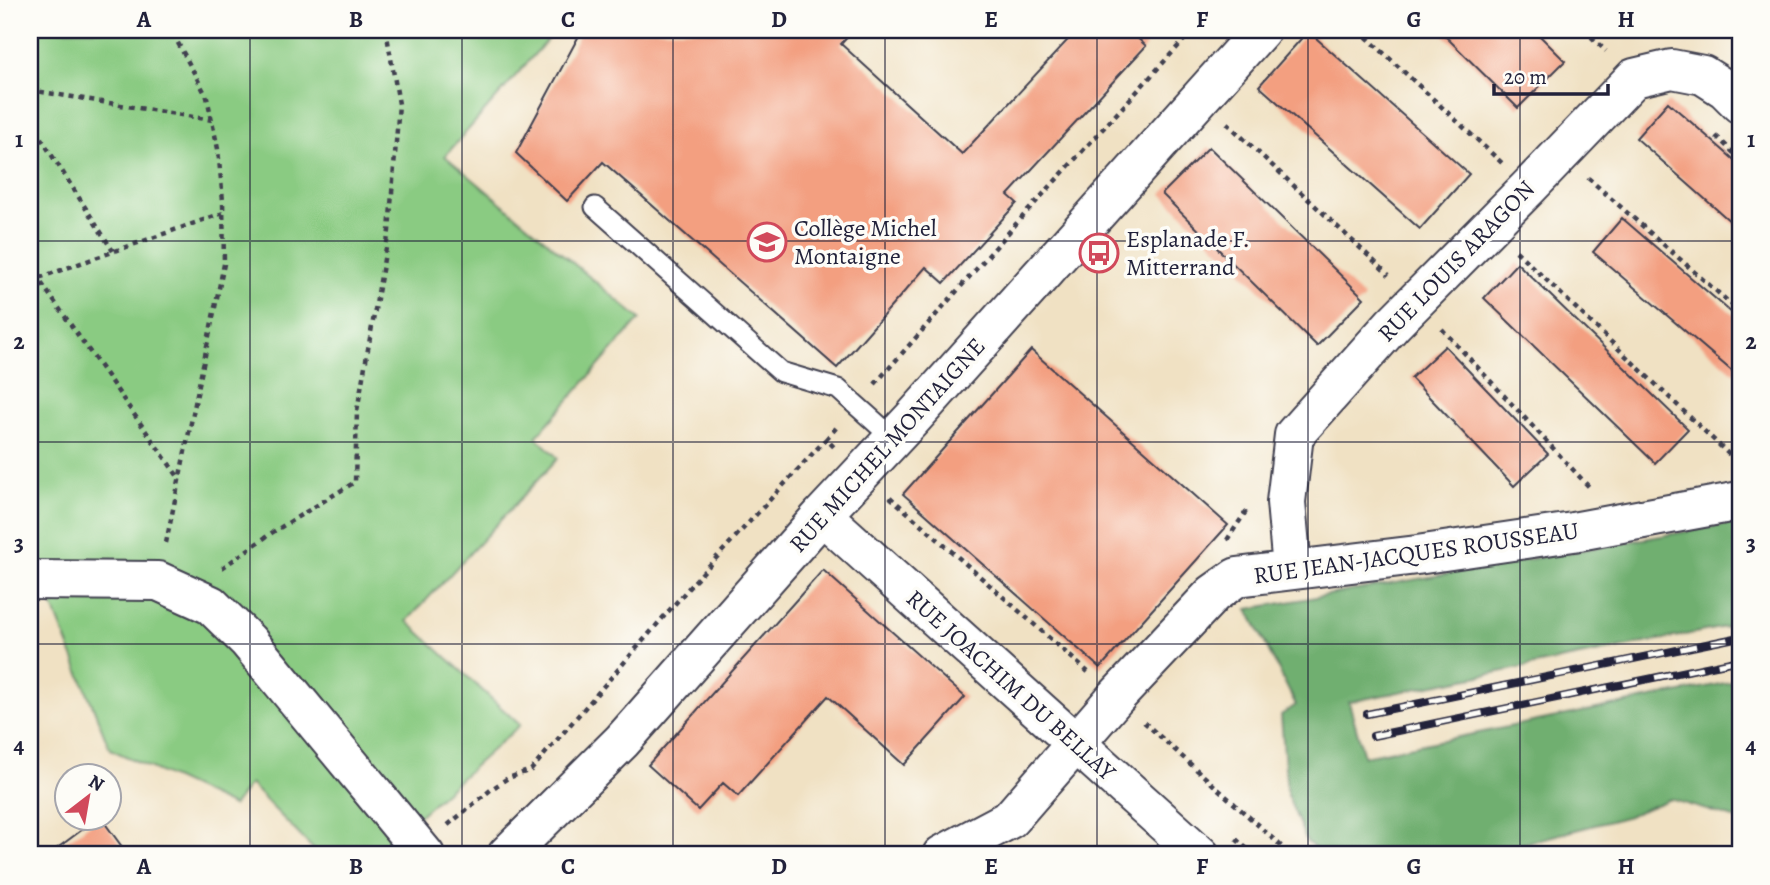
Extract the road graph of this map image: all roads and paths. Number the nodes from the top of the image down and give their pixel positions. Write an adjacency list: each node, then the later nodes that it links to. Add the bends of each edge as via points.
1 (171, 30): 9 (path, via 207,97)
2 (386, 30): 32 (path, via 399,104 389,230 357,411 355,482)
3 (1193, 30): 22 (path)
4 (1261, 30): 7 (street, RUE MICHEL MONTAIGNE)
5 (1359, 30): 12 (path)
6 (30, 91): 9 (path)
7 (1200, 97): 20 (path); 24 (street, RUE MICHEL MONTAIGNE)
8 (1740, 104): 11 (street, RUE LOUIS ARAGON, via 1703,75 1672,69 1634,78)
9 (212, 120): 14 (path)
10 (30, 121): 16 (path)
11 (1561, 155): 12 (street, RUE LOUIS ARAGON); 21 (path)
12 (1528, 188): 15 (street, RUE LOUIS ARAGON)
13 (595, 207): 22 (lane, via 781,372 838,389)
14 (223, 213): 16 (path); 26 (path, via 224,264)
15 (1490, 226): 20 (street, RUE LOUIS ARAGON); 25 (path)
16 (113, 251): 18 (path)
17 (30, 267): 18 (path)
18 (37, 278): 19 (path); 26 (path)
19 (30, 281)
20 (1416, 301): 29 (path); 30 (street, RUE LOUIS ARAGON, via 1294,435 1286,502)
21 (1740, 312)
22 (856, 405): 23 (path); 24 (lane)
23 (826, 439)
24 (894, 439): 28 (street, RUE MICHEL MONTAIGNE)
25 (1740, 465)
26 (179, 479): 32 (path)
27 (1740, 501): 29 (street, RUE JEAN-JACQUES ROUSSEAU)
28 (822, 515): 34 (street, RUE JOACHIM DU BELLAY); 36 (street, RUE MICHEL MONTAIGNE, via 622,741)
29 (1622, 523): 30 (street, RUE JEAN-JACQUES ROUSSEAU)
30 (1292, 569): 33 (street, RUE JEAN-JACQUES ROUSSEAU, via 1237,577 1227,583)
31 (30, 580): 32 (street)
32 (172, 588): 35 (street, via 211,605 247,641)
33 (1116, 698): 34 (street, RUE JEAN-JACQUES ROUSSEAU); 39 (path)
34 (1076, 744): 37 (street, RUE JEAN-JACQUES ROUSSEAU, via 1010,819); 38 (street, RUE JOACHIM DU BELLAY)
35 (425, 855)
36 (507, 855)
37 (942, 855)
38 (1200, 855)
39 (1292, 855)

